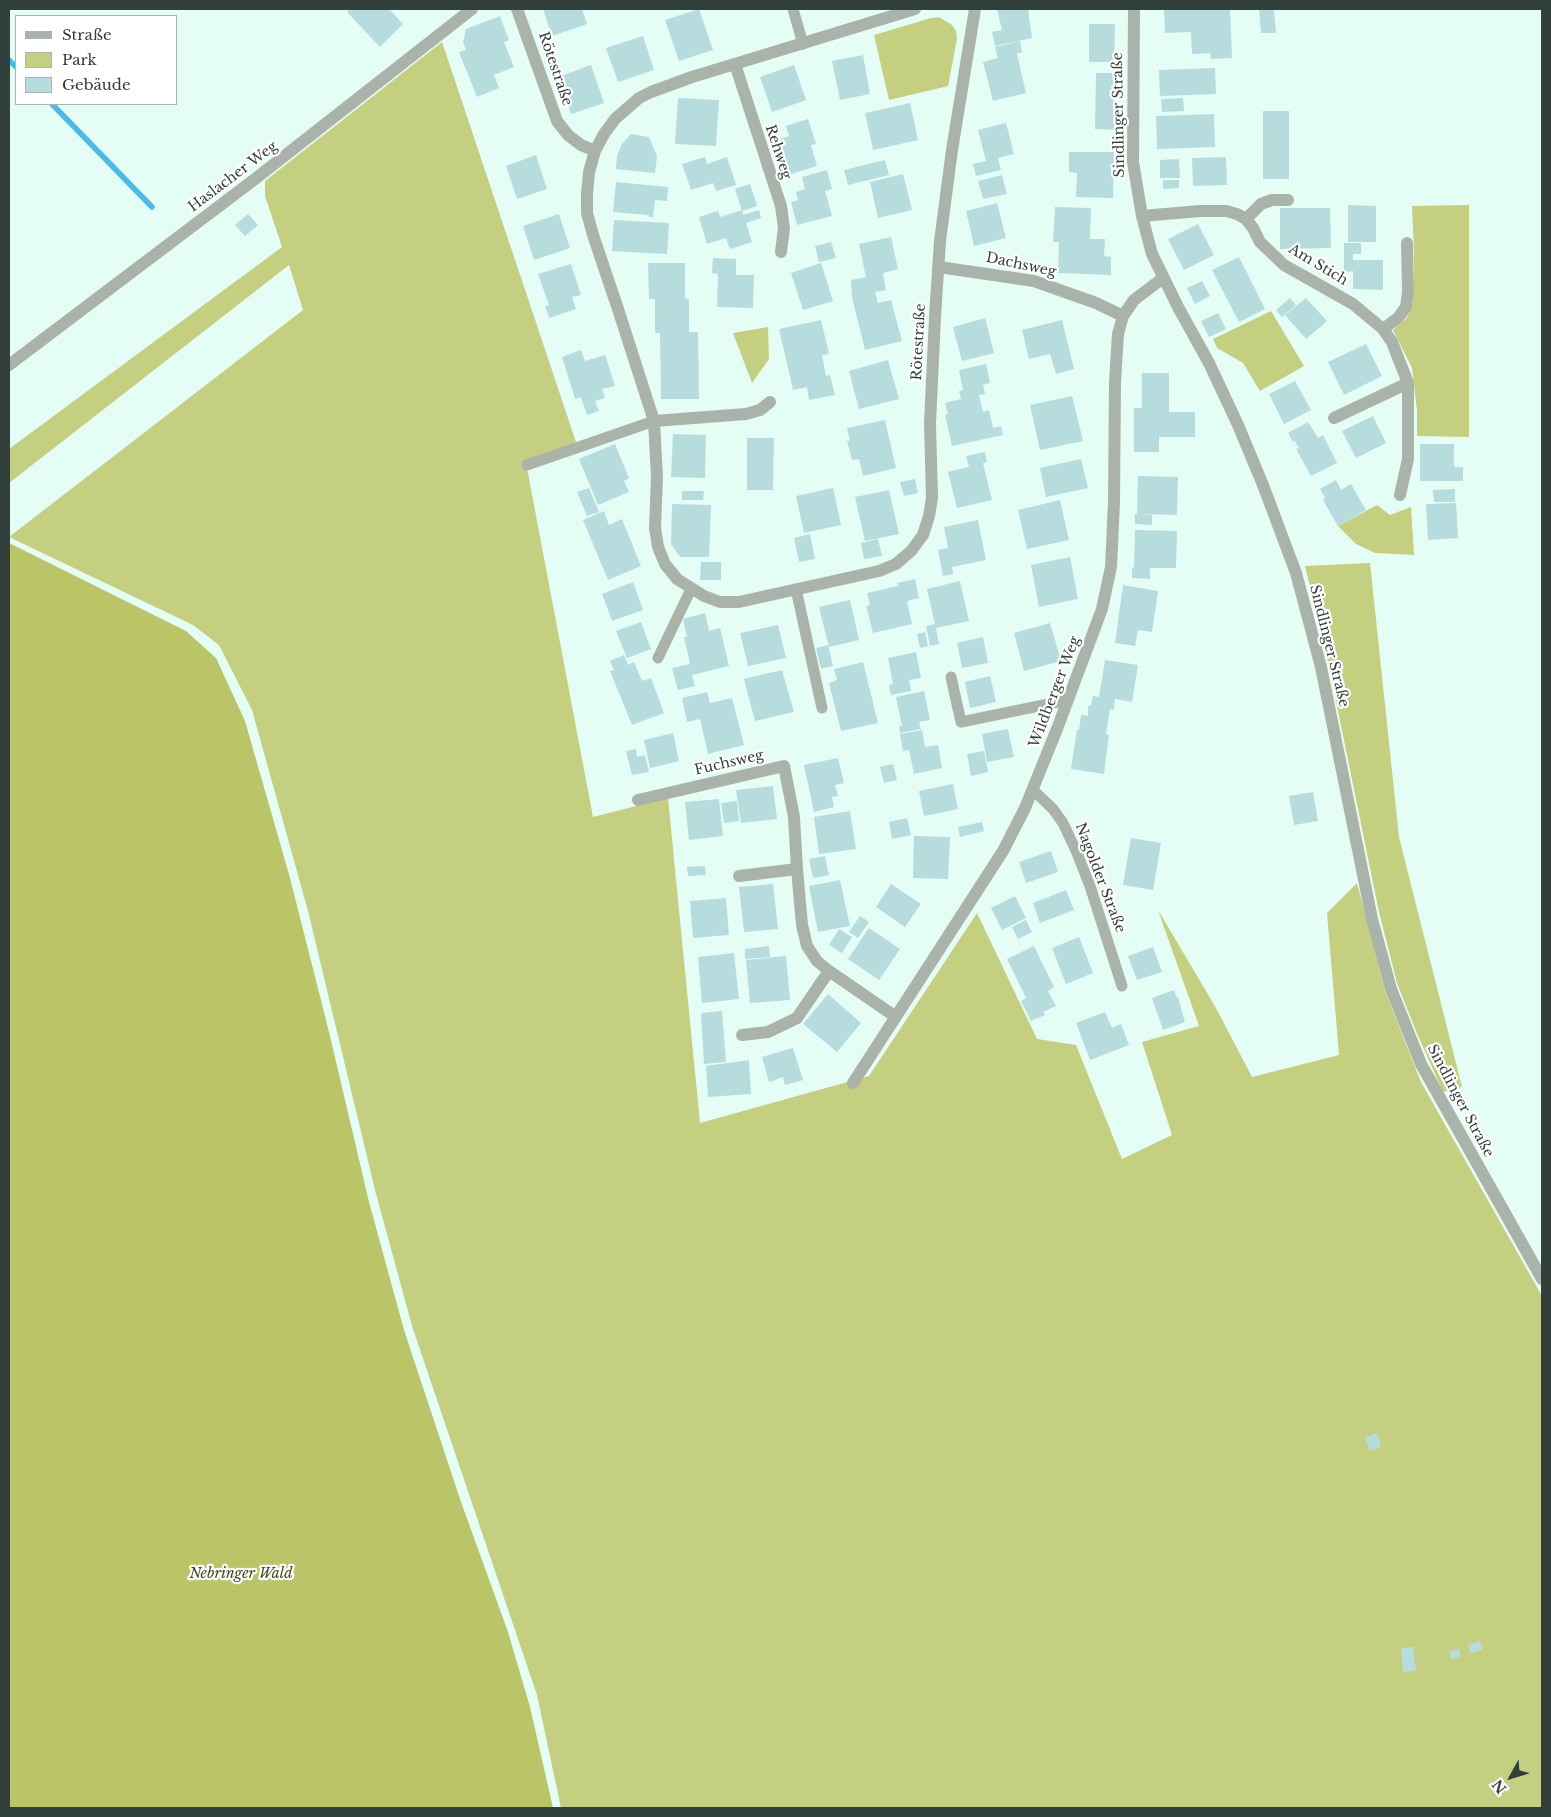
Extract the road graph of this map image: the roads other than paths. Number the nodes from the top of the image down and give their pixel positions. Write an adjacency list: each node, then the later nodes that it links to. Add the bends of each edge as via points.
1 (472, 9): 19 (street, Haslacher Weg, via 263,173)
2 (517, 9): 9 (street, Rötestraße, via 557,121 568,135)
3 (793, 9): 7 (lane)
4 (915, 9): 7 (street, Rötestraße)
5 (974, 9): 15 (street, Rötestraße, via 948,182)
6 (1134, 9): 11 (street, Sindlinger Straße, via 1133,162)
7 (803, 44): 8 (street, Rötestraße)
8 (734, 64): 9 (street, Rötestraße, via 639,98 615,119); 14 (street, Rehweg, via 780,206 784,228)
9 (595, 151): 23 (street, Rötestraße, via 586,194 587,213)
10 (1288, 200): 12 (street, via 1261,204)
11 (1142, 216): 12 (street, via 1226,211); 16 (street, Sindlinger Straße, via 1152,254)
12 (1246, 219): 18 (street, Am Stich, via 1260,242 1284,265 1354,304)
13 (1407, 243): 18 (street, via 1406,307)
14 (781, 252)
15 (939, 267): 17 (street, Dachsweg, via 1034,281); 27 (street, Rötestraße, via 930,414 932,498 923,535 896,564 879,571)
16 (1163, 278): 17 (street, Wildberger Weg, via 1134,300); 41 (street, Sindlinger Straße, via 1238,425 1296,573 1321,667 1372,919 1391,989 1421,1064)
17 (1123, 316): 30 (street, Wildberger Weg, via 1116,354 1111,567 1099,617)
18 (1383, 329): 20 (street, Am Stich, via 1392,342)
19 (9, 365)
20 (1408, 383): 22 (street); 25 (street, Am Stich, via 1408,459)
21 (770, 402): 23 (street, via 760,410 746,414)
22 (1334, 418)
23 (654, 421): 24 (lane); 26 (street, Rötestraße, via 658,547 677,579)
24 (527, 465)
25 (1400, 495)
26 (691, 589): 27 (street, Rötestraße, via 720,602 739,602); 28 (lane)
27 (796, 589): 31 (lane)
28 (658, 658)
29 (951, 677): 30 (lane, via 961,722)
30 (1068, 700): 32 (street, Wildberger Weg)
31 (822, 708)
32 (1033, 790): 37 (lane, Nagolder Straße, via 1058,816 1077,853); 38 (street, Wildberger Weg, via 1003,851)
33 (638, 800): 34 (street, Fuchsweg, via 784,766 794,817)
34 (796, 869): 35 (street); 36 (street, Fuchsweg, via 807,946)
35 (739, 876)
36 (829, 971): 38 (street, Fuchsweg); 39 (street, via 796,1018 768,1032)
37 (1122, 986)
38 (896, 1017): 40 (street, Wildberger Weg)
39 (742, 1035)
40 (852, 1084)
41 (1542, 1279)

